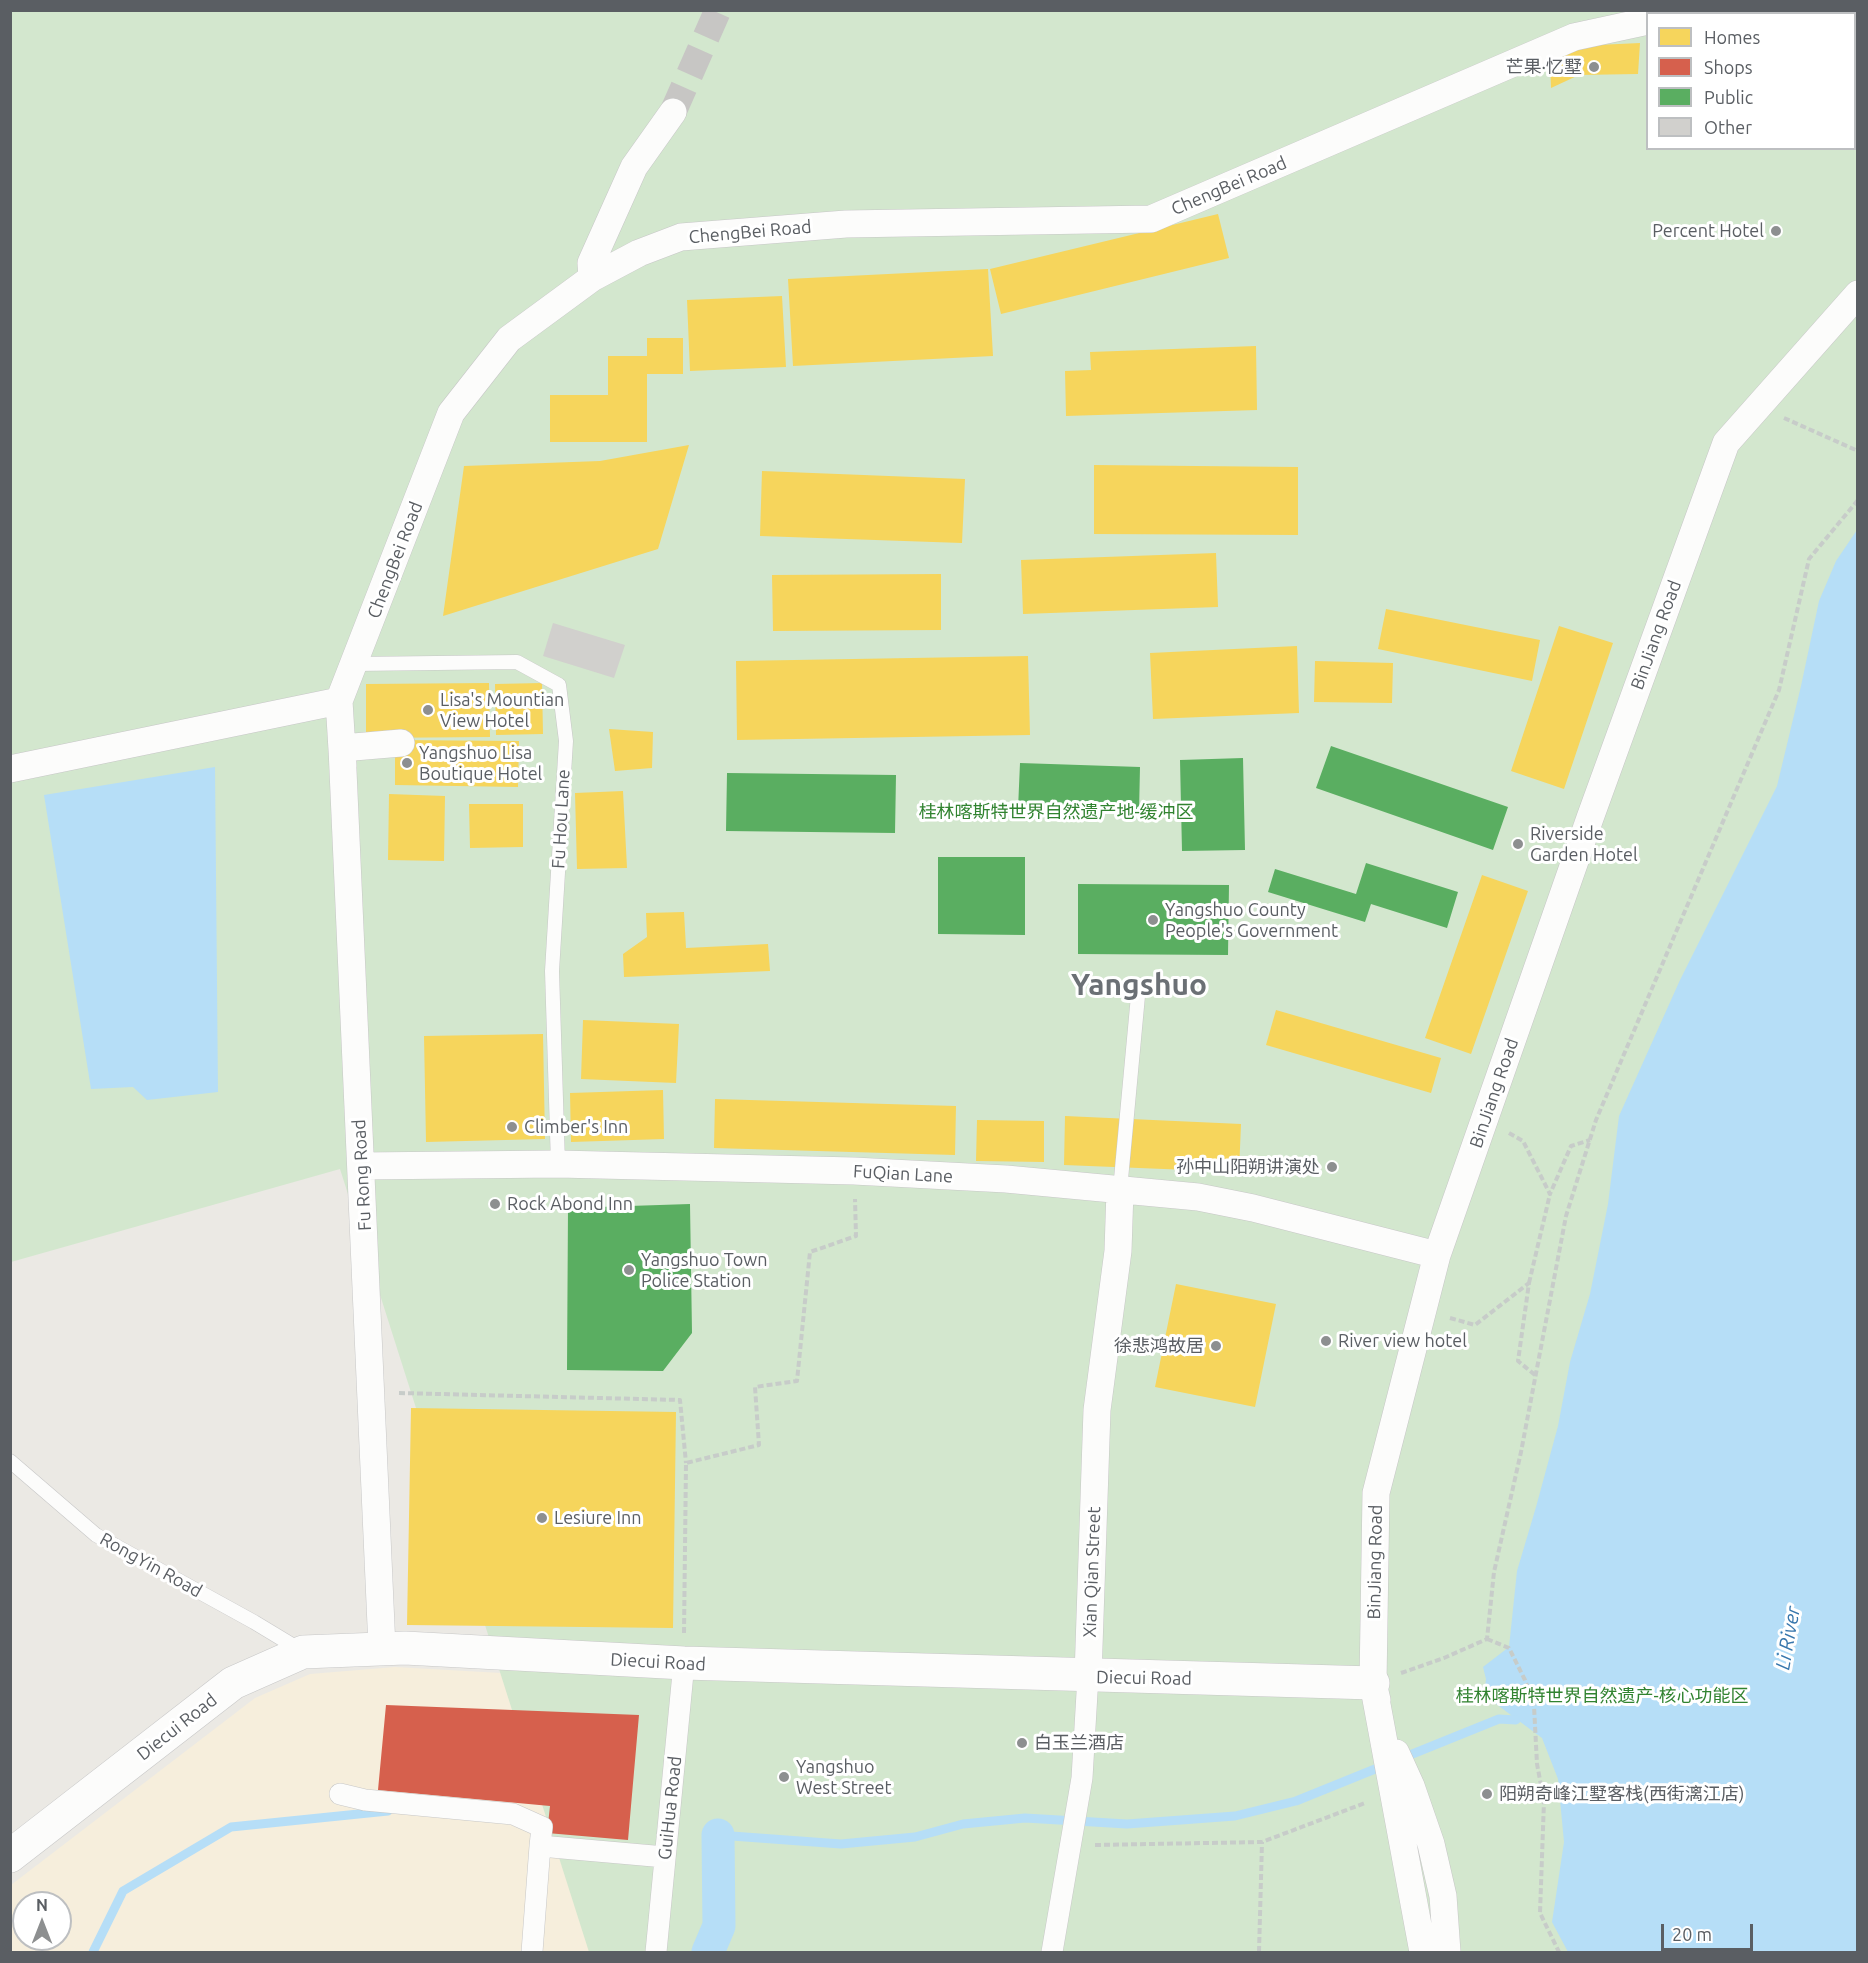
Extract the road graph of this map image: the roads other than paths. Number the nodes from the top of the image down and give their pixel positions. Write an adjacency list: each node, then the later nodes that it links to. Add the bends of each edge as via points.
1 (1646, 21): 3 (street, ChengBei Road, via 1574,38 1151,219 846,224 681,237 639,253)
2 (673, 112): 3 (street, via 634,167 591,263)
3 (592, 278): 5 (street, ChengBei Road, via 508,339 451,413)
4 (1857, 294): 14 (street, BinJiang Road, via 1726,443)
5 (355, 664): 6 (street, ChengBei Road); 11 (lane, Fu Hou Lane, via 517,662 559,685 566,741 552,971)
6 (339, 701): 8 (street, Fu Rong Road); 9 (street)
7 (401, 744): 8 (street)
8 (342, 748): 12 (street, Fu Rong Road); 16 (street)
9 (10, 768)
10 (1139, 986): 13 (lane)
11 (558, 1164): 12 (street, FuQian Lane); 13 (street, FuQian Lane, via 854,1171)
12 (361, 1166): 16 (street, Fu Rong Road)
13 (1120, 1190): 14 (street, FuQian Lane, via 1198,1197 1253,1208); 19 (street, Xian Qian Street, via 1118,1251 1097,1410)
14 (1437, 1255): 20 (street, BinJiang Road, via 1376,1493)
15 (10, 1461): 17 (lane, RongYin Road, via 96,1535)
16 (382, 1648): 17 (street, Diecui Road); 18 (street, Diecui Road); 20 (street)
17 (303, 1652): 24 (street, Diecui Road, via 233,1683)
18 (684, 1663): 19 (street, Diecui Road); 23 (street, GuiHua Road)
19 (1088, 1676): 20 (street, Diecui Road); 27 (street, Xian Qian Street, via 1082,1778)
20 (1373, 1683): 28 (street); 29 (street, BinJiang Road, via 1387,1732 1431,1844 1443,1896)
21 (340, 1794): 22 (street, via 364,1800 513,1814 542,1827)
22 (540, 1846): 23 (street); 25 (street)
23 (666, 1852): 26 (street, GuiHua Road)
24 (10, 1856)
25 (532, 1953)
26 (656, 1953)
27 (1052, 1953)
28 (1423, 1953)
29 (1447, 1953)

